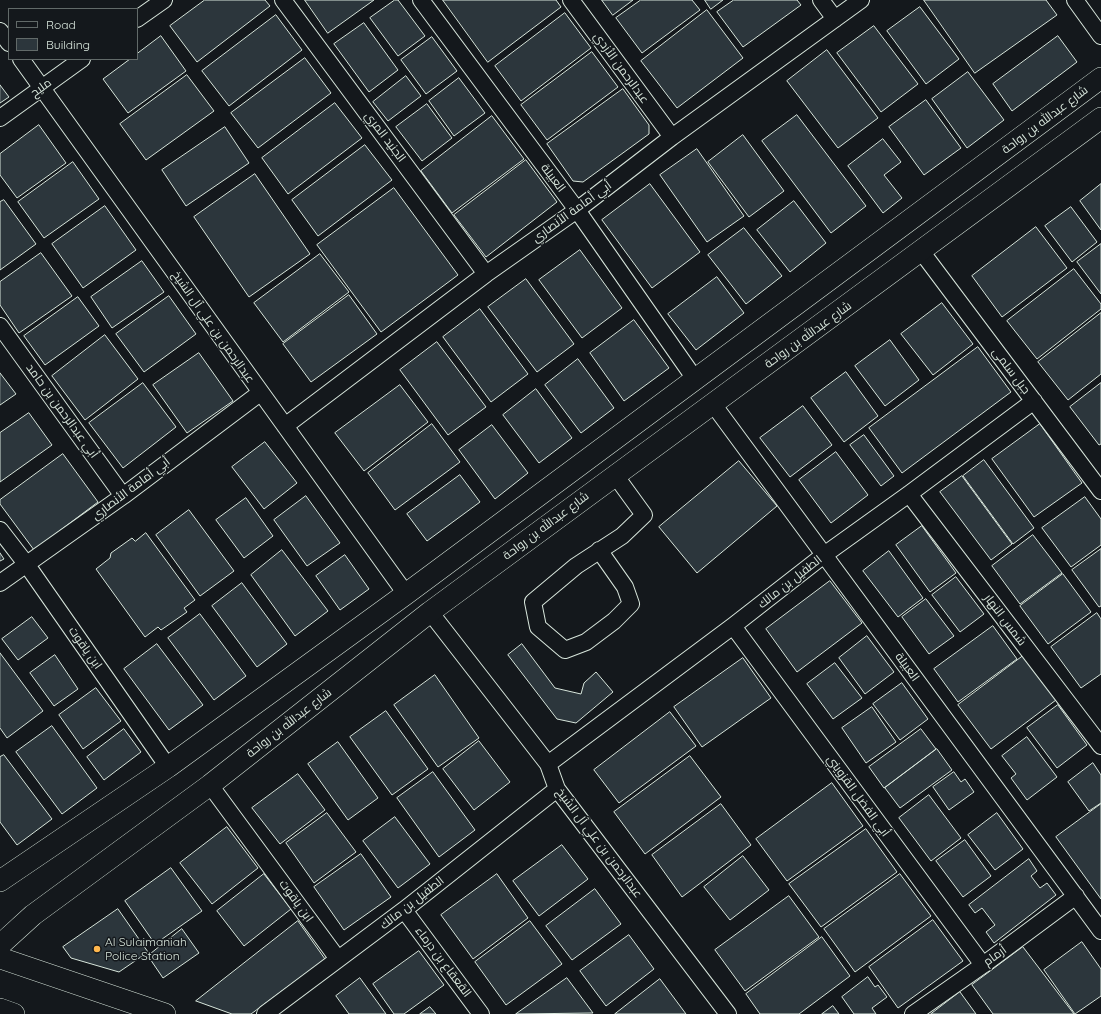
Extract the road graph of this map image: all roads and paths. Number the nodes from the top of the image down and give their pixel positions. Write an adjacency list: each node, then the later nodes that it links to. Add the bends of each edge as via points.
1 (164, 0): 8 (street)
2 (283, 0): 22 (street, الجنيد المري)
3 (421, 0): 20 (street, العبيلة)
4 (571, 0): 19 (street, عبدالرحمن الأزدي)
5 (821, 0): 9 (street)
6 (860, 0): 9 (street, أبي أمامة الأنصاري)
7 (1075, 0): 11 (street)
8 (138, 18)
9 (835, 19): 19 (street, أبي أمامة الأنصاري)
10 (0, 31): 12 (street)
11 (1101, 36)
12 (8, 42)
13 (22, 60): 16 (street, عبدالرحمن بن علي آل الشيخ)
14 (81, 60): 16 (street, مليح)
15 (1101, 78): 24 (street, شارع عبدالله بن رواحة)
16 (43, 87): 17 (street, مليح); 25 (street, عبدالرحمن بن علي آل الشيخ)
17 (0, 118)
18 (1100, 122): 21 (street, شارع عبدالله بن رواحة)
19 (672, 137): 20 (street, أبي أمامة الأنصاري)
20 (577, 210): 22 (street, أبي أمامة الأنصاري); 24 (street, العبيلة)
21 (921, 251): 26 (street, جبل سلمى); 27 (street, شارع عبدالله بن رواحة)
22 (486, 274): 28 (street, أبي أمامة الأنصاري)
23 (0, 326): 32 (street, أبي عبدالرحمن بن حامد)
24 (696, 379): 38 (street, شارع عبدالله بن رواحة)
25 (260, 393): 28 (street, عبدالرحمن بن علي آل الشيخ); 32 (street, أبي أمامة الأنصاري)
26 (1034, 402): 30 (street, جبل سلمى); 31 (street, الطفيل بن مالك)
27 (713, 404): 29 (street, شارع عبدالله بن رواحة); 35 (street, العبيلة)
28 (285, 426): 38 (street, عبدالرحمن بن علي آل الشيخ)
29 (615, 475): 34 (street, via 644,515 622,536); 39 (street, شارع عبدالله بن رواحة)
30 (1101, 491)
31 (909, 494): 35 (street, الطفيل بن مالك); 41 (street, شمس النهار)
32 (123, 496): 36 (street, أبي أمامة الأنصاري)
33 (0, 530): 36 (street, ابن ياقوت)
34 (599, 550): 34 (street, via 533,602 538,627 565,650 586,642 614,621 631,604 625,587)
35 (824, 555): 40 (street, الطفيل بن مالك); 47 (street, العبيلة)
36 (27, 565): 37 (street, أبي أمامة الأنصاري); 43 (street, ابن ياقوت)
37 (0, 583)
38 (406, 594): 43 (street, شارع عبدالله بن رواحة)
39 (430, 612): 42 (street, عبدالرحمن بن علي آل الشيخ); 44 (street, شارع عبدالله بن رواحة)
40 (733, 626): 42 (street, الطفيل بن مالك); 55 (street, أبي الفضل القزويني)
41 (1101, 746)
42 (548, 764): 45 (street, عبدالرحمن بن علي آل الشيخ)
43 (168, 767): 46 (street, شارع عبدالله بن رواحة)
44 (210, 786): 49 (street, شارع عبدالله بن رواحة); 54 (street, ابن ياقوت)
45 (557, 789): 48 (street, الطفيل بن مالك); 61 (street, عبدالرحمن بن علي آل الشيخ)
46 (0, 881)
47 (1076, 896): 50 (street, العبيلة); 55 (street, أرمام)
48 (404, 910): 54 (street, الطفيل بن مالك); 60 (street, القعقاع بن درماء)
49 (33, 915): 51 (street); 52 (street, شارع عبدالله بن رواحة)
50 (1101, 931)
51 (0, 932)
52 (0, 945)
53 (0, 958): 58 (street)
54 (338, 959): 59 (street, الطفيل بن مالك)
55 (983, 965): 62 (street, أرمام)
56 (0, 1009): 57 (street)
57 (14, 1014)
58 (166, 1014)
59 (265, 1014)
60 (481, 1014)
61 (728, 1014)
62 (913, 1014)

